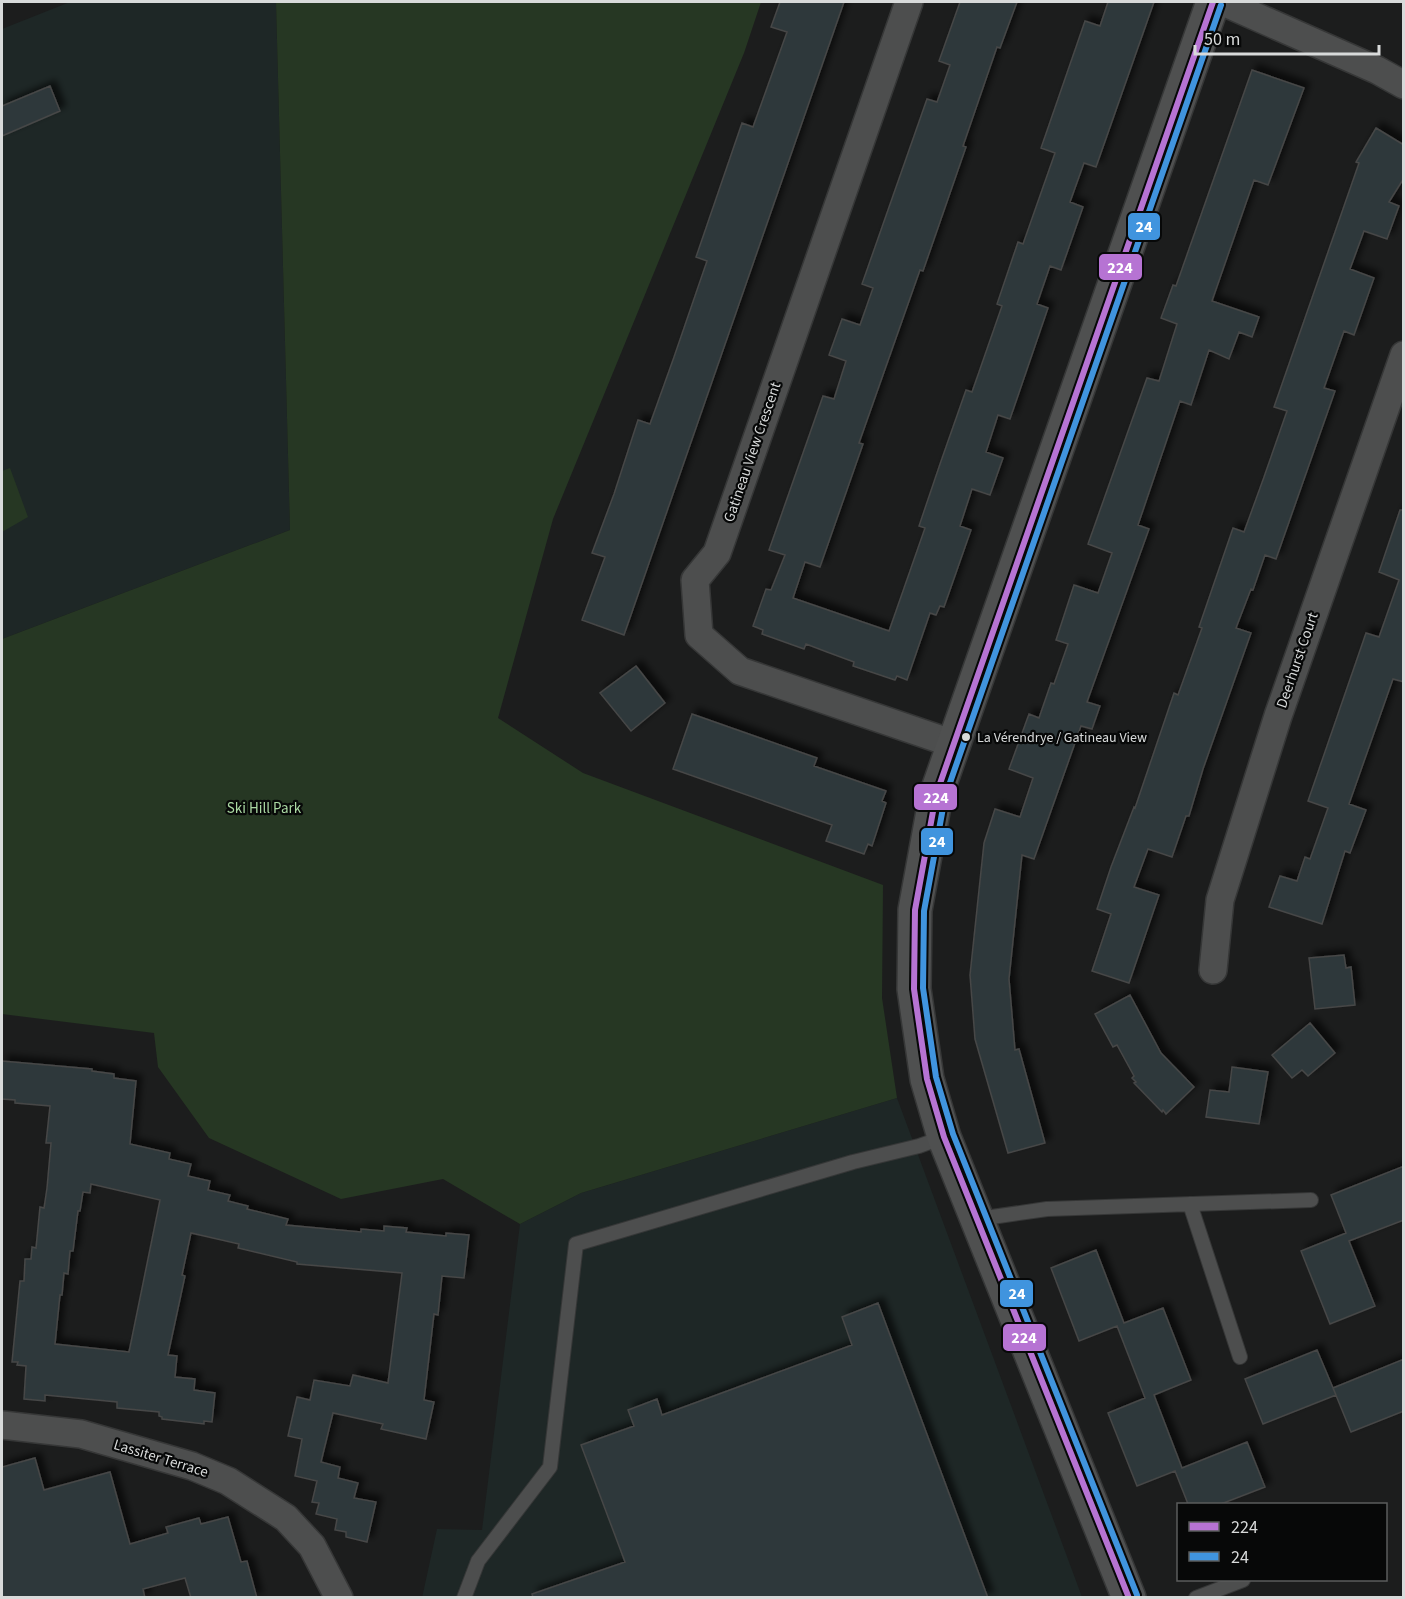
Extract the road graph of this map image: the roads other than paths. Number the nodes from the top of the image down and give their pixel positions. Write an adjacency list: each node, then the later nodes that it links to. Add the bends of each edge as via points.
1 (909, 2): 6 (street, Gatineau View Crescent, via 717,554 695,579 699,635 740,671)
2 (1213, 2): 6 (street)
3 (1223, 2): 4 (street)
4 (1404, 85)
5 (1404, 356): 7 (street, Deerhurst Court, via 1278,716 1220,900)
6 (954, 744): 8 (street, via 936,795 915,910 914,989 927,1079)
7 (1213, 970)
8 (944, 1137): 11 (street); 16 (lane, via 576,1244 550,1467 478,1561)
9 (1311, 1200): 10 (lane)
10 (1190, 1204): 11 (lane, via 1047,1209); 12 (lane)
11 (978, 1219): 17 (street)
12 (1240, 1357)
13 (2, 1425): 15 (street, Lassiter Terrace, via 81,1434 192,1466 228,1481 286,1518 312,1546)
14 (1240, 1581): 18 (lane)
15 (339, 1598)
16 (464, 1598)
17 (1129, 1598)
18 (1196, 1598)

